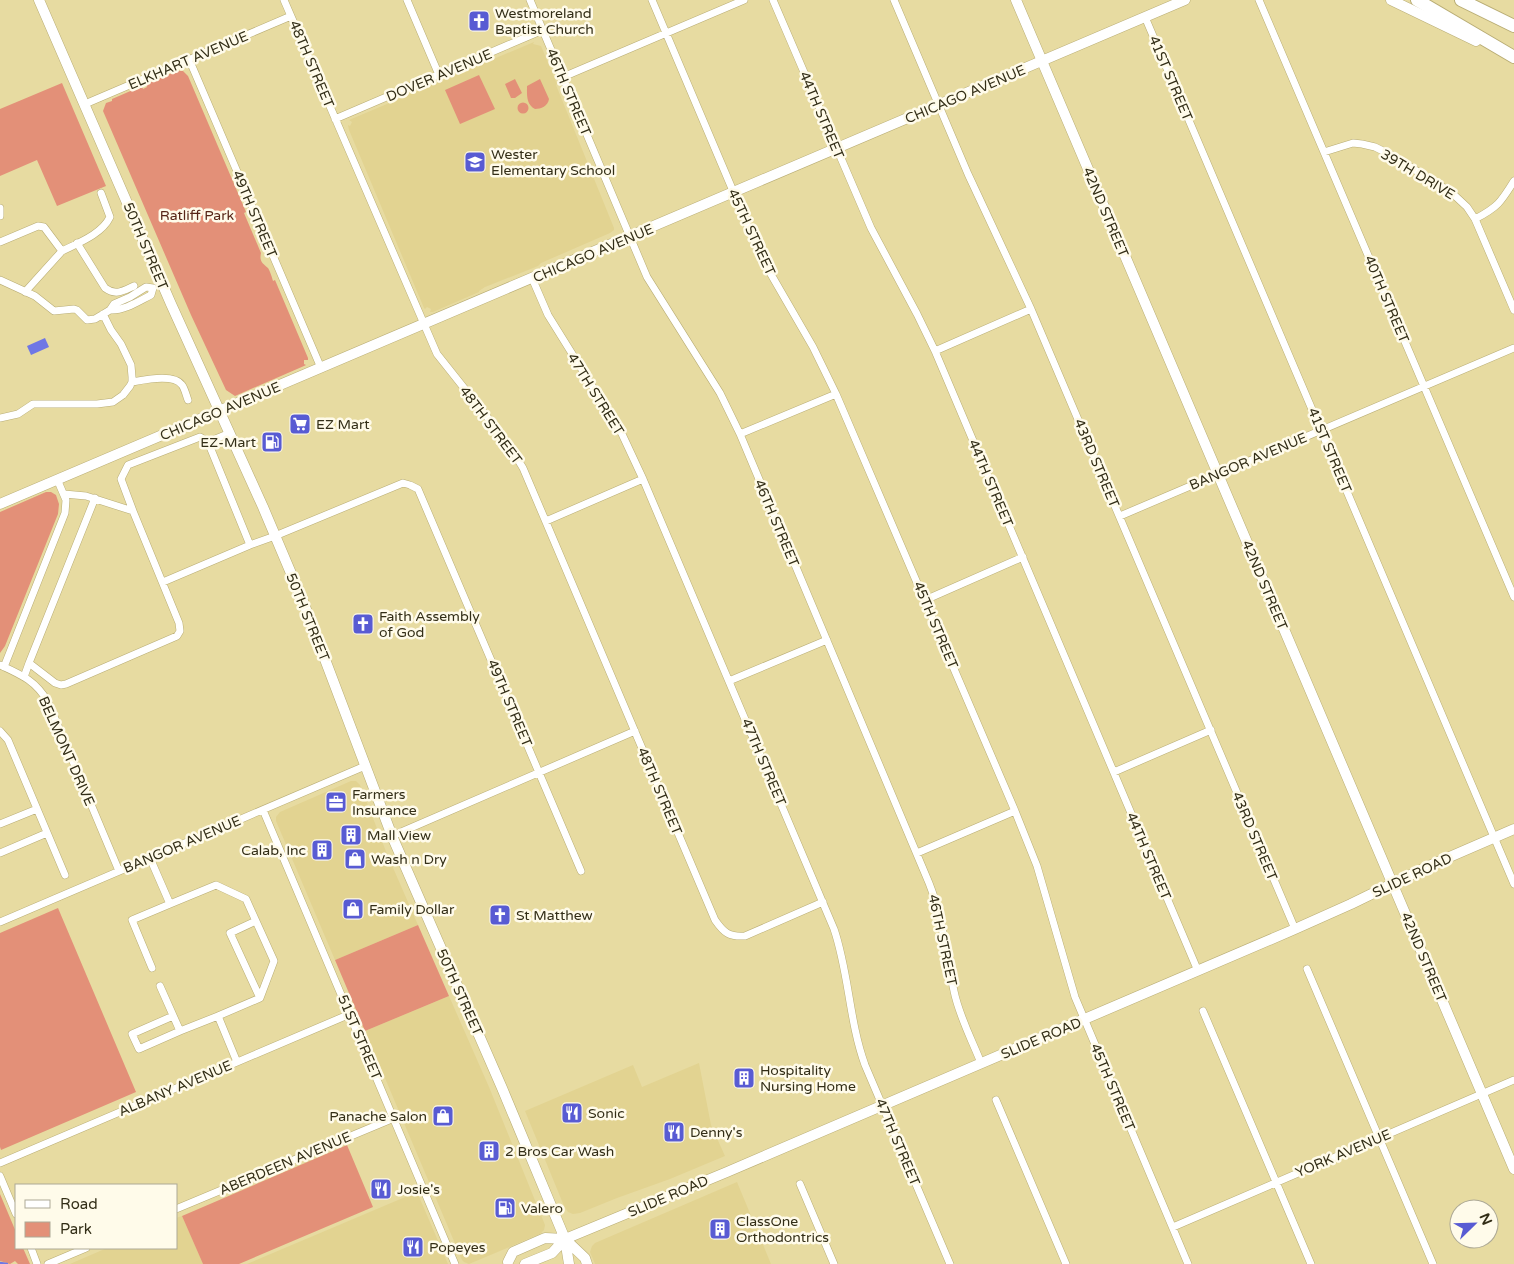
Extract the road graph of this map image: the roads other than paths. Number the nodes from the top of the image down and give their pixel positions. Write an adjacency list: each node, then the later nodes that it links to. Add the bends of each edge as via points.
1 (39, 0): 25 (main road, 50TH STREET)
2 (284, 0): 15 (street, 48TH STREET)
3 (407, 0): 23 (street)
4 (530, 0): 18 (street, 46TH STREET)
5 (652, 0): 19 (street, 45TH STREET)
6 (744, 0): 19 (street)
7 (773, 0): 28 (street, 44TH STREET)
8 (894, 0): 26 (street, 43RD STREET)
9 (1016, 0): 22 (main road, 42ND STREET)
10 (1185, 0): 16 (main road, CHICAGO AVENUE)
11 (1259, 0): 29 (street, 40TH STREET)
12 (1391, 0): 20 (main road)
13 (1417, 0): 20 (highway)
14 (1461, 0): 17 (highway)
15 (291, 16): 21 (street, ELKHART AVENUE); 27 (street, 48TH STREET)
16 (1146, 17): 22 (main road, CHICAGO AVENUE); 58 (street, 41ST STREET)
17 (1514, 26)
18 (543, 30): 23 (street, DOVER AVENUE); 24 (street, 46TH STREET)
19 (666, 33): 24 (street); 32 (street, 45TH STREET)
20 (1514, 58)
21 (188, 59): 25 (street, ELKHART AVENUE); 51 (street, 49TH STREET)
22 (1042, 61): 26 (main road, CHICAGO AVENUE); 62 (main road, 42ND STREET)
23 (439, 75): 27 (street, DOVER AVENUE)
24 (562, 77): 36 (street, 46TH STREET)
25 (85, 104): 56 (main road, 50TH STREET)
26 (939, 105): 28 (main road, CHICAGO AVENUE); 44 (street, 43RD STREET)
27 (335, 119): 48 (street, 48TH STREET)
28 (836, 149): 32 (main road, CHICAGO AVENUE); 50 (street, 44TH STREET, via 871,228)
29 (1324, 152): 35 (street, 39TH DRIVE, via 1353,144 1375,147 1452,193 1468,207); 53 (street, 40TH STREET)
30 (1514, 181): 35 (street, via 1502,201)
31 (100, 193): 38 (street, via 110,217 93,235)
32 (734, 193): 36 (main road, CHICAGO AVENUE); 54 (street, 45TH STREET, via 761,257)
33 (0, 208): 34 (street)
34 (0, 216)
35 (1475, 219): 46 (street, 39TH DRIVE)
36 (630, 237): 40 (main road, CHICAGO AVENUE); 60 (street, 46TH STREET, via 647,276 720,393)
37 (0, 242): 39 (street, via 38,226 44,227)
38 (77, 243): 39 (street); 42 (street, via 105,288 118,293)
39 (62, 252): 43 (street)
40 (532, 278): 48 (main road, CHICAGO AVENUE); 64 (street, 47TH STREET, via 548,315 622,434)
41 (0, 280): 43 (street)
42 (134, 286)
43 (25, 292): 47 (street, via 54,311 74,309 87,320)
44 (1031, 309): 50 (street); 69 (street, 43RD STREET)
45 (110, 310): 45 (street, via 151,295 153,288 146,287 114,304); 47 (street)
46 (1514, 310)
47 (103, 314): 52 (street, via 131,365)
48 (424, 324): 51 (main road, CHICAGO AVENUE); 70 (street, 48TH STREET, via 437,354 515,454)
49 (1514, 348): 53 (street, BANGOR AVENUE)
50 (935, 351): 73 (street, 44TH STREET)
51 (321, 368): 56 (main road, CHICAGO AVENUE)
52 (132, 382): 55 (street, via 164,378 176,380 182,384); 57 (street, via 113,402 33,404 18,414)
53 (1424, 386): 58 (street, BANGOR AVENUE); 75 (street, 40TH STREET)
54 (836, 394): 60 (street); 76 (street, 45TH STREET)
55 (188, 400)
56 (220, 410): 59 (main road, 50TH STREET); 63 (main road, CHICAGO AVENUE)
57 (0, 418)
58 (1321, 430): 62 (street, BANGOR AVENUE); 95 (street, 41ST STREET)
59 (230, 433): 61 (street); 71 (main road, 50TH STREET)
60 (740, 434): 77 (street, 46TH STREET)
61 (208, 442): 68 (street, via 200,437 128,465 121,480); 72 (street)
62 (1218, 474): 69 (street, BANGOR AVENUE); 102 (main road, 42ND STREET)
63 (57, 479): 65 (street, BELMONT DRIVE); 67 (main road, CHICAGO AVENUE)
64 (644, 479): 70 (street); 81 (street, 47TH STREET)
65 (64, 494): 66 (street); 79 (street, BELMONT DRIVE, via 65,513)
66 (94, 498): 68 (street); 78 (street)
67 (0, 504)
68 (133, 511): 74 (street)
69 (1120, 516): 83 (street, 43RD STREET)
70 (546, 521): 84 (street, 48TH STREET)
71 (275, 536): 72 (street); 85 (main road, 50TH STREET); 86 (street, 49TH STREET, via 403,483 418,489)
72 (250, 545): 74 (street)
73 (1023, 557): 76 (street); 87 (street, 44TH STREET)
74 (162, 582): 78 (street, via 180,623 177,636 61,685)
75 (1514, 597)
76 (925, 600): 90 (street, 45TH STREET)
77 (827, 640): 81 (street); 97 (street, 46TH STREET)
78 (30, 663): 80 (street)
79 (2, 666): 80 (street, BELMONT DRIVE)
80 (24, 677): 99 (street, BELMONT DRIVE, via 35,683 48,702)
81 (729, 681): 104 (street, 47TH STREET)
82 (0, 730): 88 (street, via 8,740)
83 (1211, 730): 87 (street); 108 (street, 43RD STREET)
84 (635, 731): 86 (street); 104 (street, 48TH STREET, via 721,929 734,937 745,936)
85 (365, 766): 89 (street, BANGOR AVENUE); 94 (main road, 50TH STREET)
86 (540, 772): 94 (street); 100 (street, 49TH STREET)
87 (1114, 772): 111 (street, 44TH STREET)
88 (37, 808): 91 (street); 93 (street)
89 (263, 810): 98 (street, BANGOR AVENUE); 115 (street, 51ST STREET)
90 (1015, 811): 97 (street); 118 (street, 45TH STREET, via 1037,866 1066,970)
91 (0, 824)
92 (1514, 829): 95 (main road, SLIDE ROAD)
93 (47, 832): 96 (street); 101 (street)
94 (392, 836): 136 (main road, 50TH STREET)
95 (1494, 838): 102 (main road, SLIDE ROAD); 103 (street, 41ST STREET)
96 (0, 853)
97 (917, 853): 121 (street, 46TH STREET, via 937,902 956,1000)
98 (150, 858): 99 (street, BANGOR AVENUE); 105 (street)
99 (119, 871): 107 (street, BANGOR AVENUE)
100 (581, 871)
101 (65, 875)
102 (1393, 883): 108 (main road, SLIDE ROAD); 123 (main road, 42ND STREET)
103 (1514, 884)
104 (823, 902): 125 (street, 47TH STREET, via 840,947 858,1045)
105 (170, 904): 106 (street, via 216,885 246,899); 109 (street, via 132,920)
106 (256, 921): 113 (street, via 274,961); 113 (street, via 230,933)
107 (0, 922)
108 (1295, 929): 111 (main road, SLIDE ROAD)
109 (152, 968)
110 (1307, 968): 127 (street)
111 (1198, 971): 118 (main road, SLIDE ROAD)
112 (160, 986): 116 (street)
113 (260, 998): 117 (street)
114 (1203, 1011): 131 (street)
115 (350, 1014): 120 (street, ALBANY AVENUE); 126 (street, 51ST STREET)
116 (173, 1016): 119 (street); 119 (street, via 132,1034 139,1049)
117 (218, 1016): 119 (street); 120 (street)
118 (1084, 1020): 121 (main road, SLIDE ROAD); 135 (street, 45TH STREET)
119 (180, 1032)
120 (237, 1062): 128 (street, ALBANY AVENUE)
121 (981, 1063): 125 (main road, SLIDE ROAD)
122 (1514, 1080): 123 (street, YORK AVENUE)
123 (1482, 1094): 127 (street, YORK AVENUE); 129 (main road, 42ND STREET)
124 (996, 1100): 148 (street)
125 (883, 1105): 136 (main road, SLIDE ROAD); 147 (street, 47TH STREET)
126 (394, 1118): 133 (street, ABERDEEN AVENUE); 142 (street, 51ST STREET)
127 (1379, 1138): 131 (street, YORK AVENUE); 151 (street)
128 (0, 1162)
129 (1514, 1169)
130 (0, 1176): 134 (street)
131 (1276, 1182): 135 (street, YORK AVENUE); 150 (street)
132 (800, 1184): 146 (street)
133 (178, 1208)
134 (15, 1212)
135 (1173, 1227): 149 (street, 45TH STREET)
136 (564, 1239): 139 (main road, SLIDE ROAD, via 545,1238 513,1252); 143 (main road, SLIDE ROAD, via 552,1253); 144 (main road, 50TH STREET); 145 (main road, 50TH STREET, via 585,1258)
137 (30, 1249): 140 (street)
138 (84, 1249): 141 (street)
139 (509, 1263)
140 (38, 1264)
141 (48, 1264)
142 (455, 1264)
143 (524, 1264)
144 (569, 1264)
145 (587, 1264)
146 (834, 1264)
147 (950, 1264)
148 (1066, 1264)
149 (1188, 1264)
150 (1311, 1264)
151 (1432, 1264)

